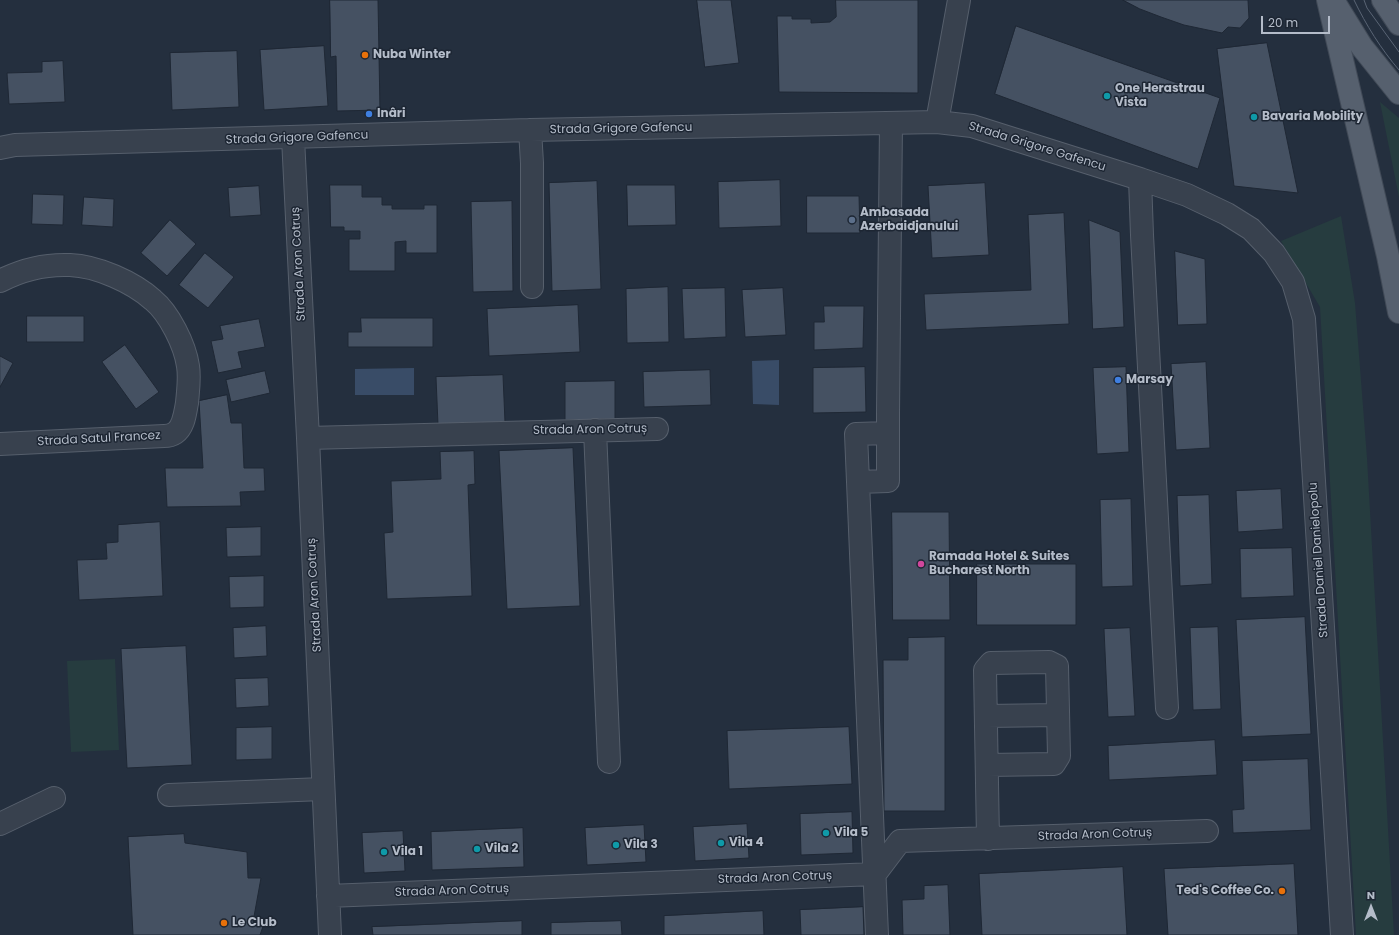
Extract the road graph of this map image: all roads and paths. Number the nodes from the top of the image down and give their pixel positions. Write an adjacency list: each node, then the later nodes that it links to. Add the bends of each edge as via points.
1 (959, 0): 7 (street)
2 (1328, 0): 16 (main road)
3 (1334, 0): 6 (main road, via 1362,47)
4 (1383, 0): 5 (main road)
5 (1399, 24)
6 (1399, 93)
7 (937, 122): 8 (street, Strada Grigore Gafencu); 12 (street, Strada Grigore Gafencu, via 972,126)
8 (891, 123): 9 (street, Strada Grigore Gafencu); 19 (street)
9 (530, 130): 10 (street, Strada Grigore Gafencu); 15 (street)
10 (293, 138): 11 (street, Strada Grigore Gafencu, via 15,145); 20 (street, Strada Aron Cotruș)
11 (0, 148)
12 (1140, 179): 13 (street, Strada Grigore Gafencu, via 1187,195); 23 (street)
13 (1227, 214): 38 (street, Strada Daniel Danielopolu, via 1251,230 1274,252 1293,282 1304,319)
14 (0, 281): 21 (street, Strada Satul Francez, via 12,274 42,266 71,265 102,271 129,282 154,300 171,321 182,342 188,366 185,413 182,425 175,434)
15 (532, 287)
16 (1399, 312)
17 (657, 429): 18 (street, Strada Aron Cotruș)
18 (594, 430): 20 (street, Strada Aron Cotruș); 26 (street)
19 (888, 433): 22 (street, via 888,481); 22 (street, via 849,435)
20 (308, 438): 28 (street, Strada Aron Cotruș)
21 (0, 444)
22 (858, 482): 34 (street)
23 (1167, 708)
24 (1058, 715): 25 (street); 25 (street, via 1057,666 1049,662 991,663 985,670); 27 (street, via 1059,756 1054,764)
25 (986, 716): 27 (street)
26 (609, 762)
27 (987, 765): 33 (street)
28 (323, 789): 29 (street); 35 (street, Strada Aron Cotruș)
29 (169, 795)
30 (54, 798): 31 (street)
31 (0, 824)
32 (1207, 831): 33 (street, Strada Aron Cotruș)
33 (988, 839): 34 (street, Strada Aron Cotruș, via 900,841)
34 (876, 874): 35 (street, Strada Aron Cotruș); 37 (street)
35 (328, 896): 36 (street, Strada Aron Cotruș)
36 (330, 935)
37 (877, 935)
38 (1342, 935)

